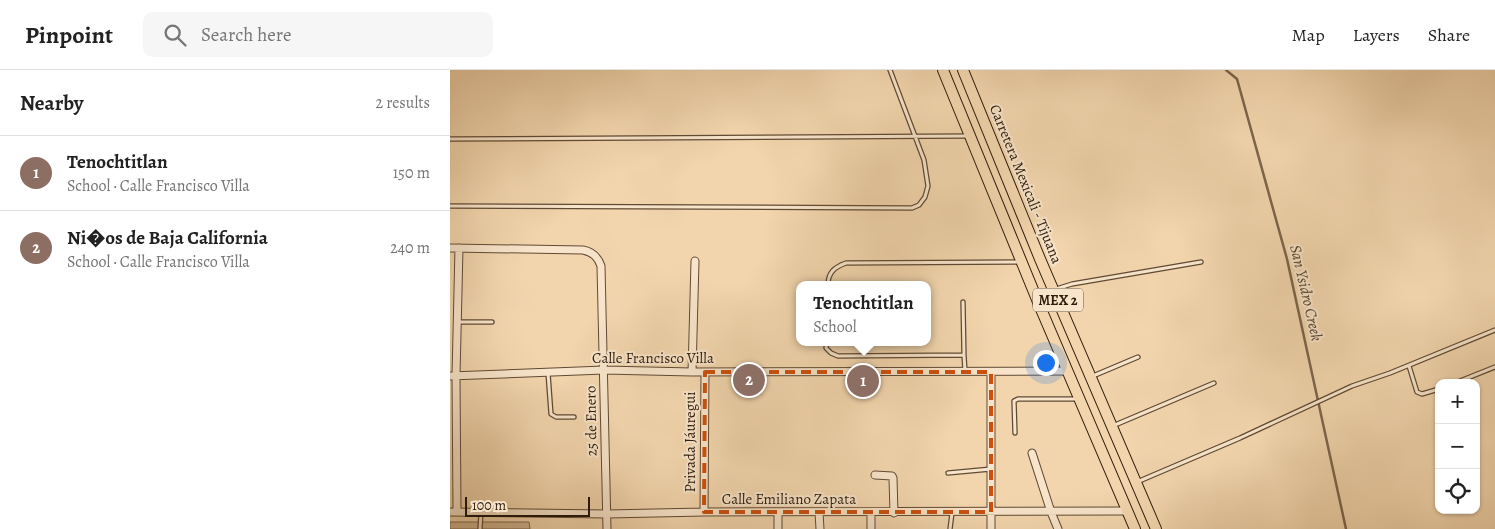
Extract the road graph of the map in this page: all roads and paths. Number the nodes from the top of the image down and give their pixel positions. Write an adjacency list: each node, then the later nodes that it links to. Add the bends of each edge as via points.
1 (890, 70): 5 (lane)
2 (943, 70): 4 (main road, MEX 2)
3 (963, 70): 14 (main road, Carretera Mexicali - Tijuana / MEX 2)
4 (970, 136): 5 (lane); 11 (main road, MEX 2)
5 (915, 137): 6 (lane); 7 (lane, via 924,160 928,186 925,197 912,208)
6 (450, 139)
7 (450, 206)
8 (450, 248): 9 (street)
9 (459, 248): 16 (street); 24 (street, 25 de Enero, via 583,250 594,254 601,266)
10 (695, 261): 27 (street)
11 (1021, 262): 13 (lane, via 846,263 836,266); 25 (main road, MEX 2)
12 (1201, 262): 14 (lane)
13 (829, 281)
14 (1053, 290): 32 (main road, Carretera Mexicali - Tijuana / MEX 2)
15 (963, 302): 20 (lane)
16 (458, 322): 17 (lane); 31 (street)
17 (492, 322)
18 (1495, 330): 22 (lane)
19 (826, 346): 20 (lane, via 831,354 838,356)
20 (964, 355): 29 (lane)
21 (1138, 357): 32 (lane)
22 (1409, 366): 35 (lane, via 1417,392); 44 (lane, via 1352,386)
23 (1495, 366): 33 (lane)
24 (604, 370): 26 (street, Calle Francisco Villa); 27 (street, Calle Francisco Villa); 56 (street, 25 de Enero)
25 (1067, 371): 30 (street, Calle Francisco Villa); 36 (main road, MEX 2)
26 (548, 372): 31 (street, Calle Francisco Villa); 37 (lane, via 551,414)
27 (692, 372): 28 (street, Calle Francisco Villa)
28 (705, 372): 29 (street, Calle Francisco Villa); 47 (street, Privada Jáuregui)
29 (965, 372): 30 (street, Calle Francisco Villa)
30 (991, 372): 41 (street)
31 (453, 376): 45 (street)
32 (1090, 377): 38 (main road, Carretera Mexicali - Tijuana / MEX 2)
33 (1464, 379)
34 (1214, 382): 38 (lane)
35 (1435, 390)
36 (1079, 399): 39 (lane, via 1014,401); 53 (main road, MEX 2)
37 (574, 417)
38 (1112, 426): 44 (main road, Carretera Mexicali - Tijuana / MEX 2)
39 (1015, 433)
40 (1032, 454): 52 (street)
41 (991, 469): 42 (lane); 51 (street)
42 (948, 473)
43 (875, 475): 55 (street, via 893,478)
44 (1136, 482): 66 (main road, Carretera Mexicali - Tijuana / MEX 2)
45 (454, 511): 46 (street, Calle Emiliano Zapata)
46 (481, 512): 56 (street, Calle Emiliano Zapata); 57 (lane)
47 (704, 512): 48 (street, Calle Emiliano Zapata); 56 (street, Calle Emiliano Zapata)
48 (778, 512): 49 (street, Calle Emiliano Zapata); 59 (street)
49 (819, 512): 54 (street, Calle Emiliano Zapata); 60 (street)
50 (952, 512): 51 (street, Calle Emiliano Zapata); 55 (street, Calle Emiliano Zapata); 62 (lane)
51 (991, 512): 52 (street, Calle Emiliano Zapata); 63 (street)
52 (1051, 512): 53 (street, Calle Emiliano Zapata); 64 (street)
53 (1127, 512): 65 (main road, MEX 2)
54 (871, 513): 55 (street, Calle Emiliano Zapata); 61 (street)
55 (894, 513)
56 (607, 514): 58 (street, 25 de Enero)
57 (480, 529)
58 (607, 529)
59 (778, 529)
60 (820, 529)
61 (871, 529)
62 (950, 529)
63 (991, 529)
64 (1058, 529)
65 (1135, 529)
66 (1156, 529)

